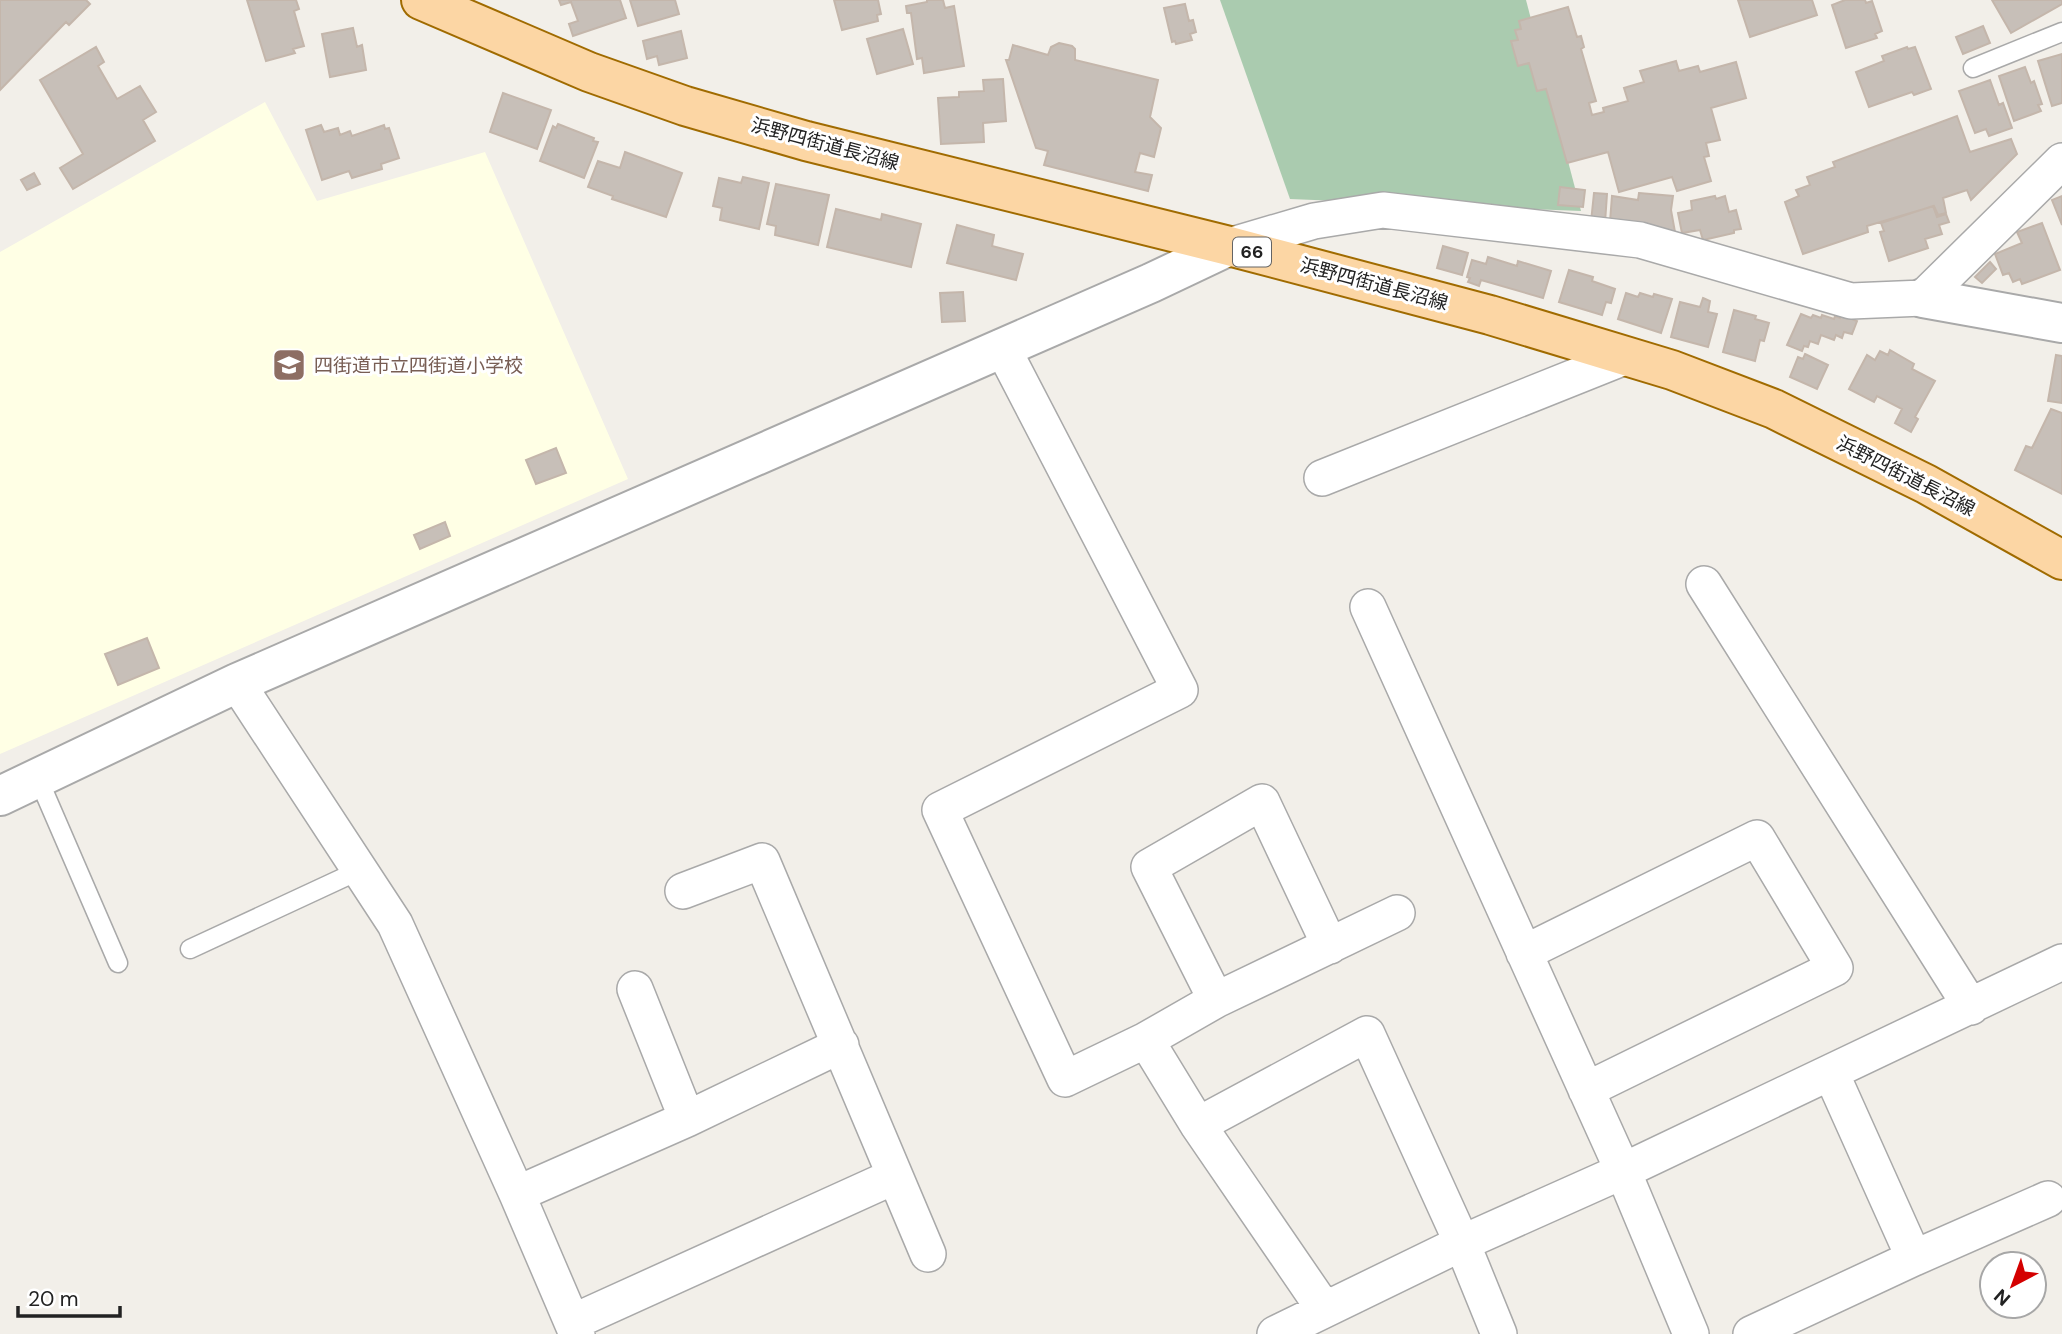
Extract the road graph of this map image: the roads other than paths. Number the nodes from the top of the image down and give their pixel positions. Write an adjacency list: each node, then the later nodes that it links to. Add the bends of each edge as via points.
1 (421, 0): 5 (main road, 浜野四街道長沼線 / 66, via 589,72 685,106 806,141)
2 (2062, 32): 3 (lane)
3 (1973, 68)
4 (2062, 160): 6 (street)
5 (1229, 246): 6 (street, via 1314,221 1383,209 1640,240 1851,300); 8 (street); 9 (main road, 浜野四街道長沼線 / 66)
6 (1923, 298): 7 (street)
7 (2062, 323)
8 (1002, 347): 14 (street); 28 (street, via 1180,690 940,810 1065,1079)
9 (1627, 356): 10 (street); 11 (main road, 浜野四街道長沼線 / 66, via 1774,409 1926,484)
10 (1322, 478)
11 (2062, 560)
12 (1704, 584): 27 (street)
13 (1368, 607): 22 (street)
14 (237, 683): 15 (street); 17 (street)
15 (38, 778): 16 (street); 23 (lane)
16 (0, 796)
17 (360, 870): 21 (lane); 36 (street, via 395,924)
18 (682, 891): 29 (street, via 762,861)
19 (1397, 913): 20 (street)
20 (1330, 946): 26 (street); 26 (street, via 1262,802 1149,867)
21 (190, 949)
22 (1524, 953): 31 (street); 31 (street, via 1757,838 1835,968)
23 (118, 962)
24 (2062, 962): 27 (street)
25 (635, 989): 32 (street)
26 (1216, 1000): 28 (street)
27 (1971, 1007): 30 (street)
28 (1146, 1040): 33 (street)
29 (841, 1045): 32 (street); 35 (street)
30 (1831, 1073): 34 (street); 40 (street)
31 (1586, 1090): 34 (street)
32 (687, 1119): 36 (street)
33 (1198, 1125): 38 (street, via 1367,1034); 41 (street)
34 (1623, 1171): 38 (street); 45 (street)
35 (895, 1176): 39 (street); 42 (street)
36 (517, 1194): 42 (street)
37 (2048, 1199): 40 (street)
38 (1462, 1243): 41 (street); 44 (street)
39 (928, 1254)
40 (1914, 1258): 46 (street)
41 (1324, 1309): 43 (street)
42 (575, 1328)
43 (1275, 1334)
44 (1499, 1334)
45 (1691, 1334)
46 (1751, 1334)

